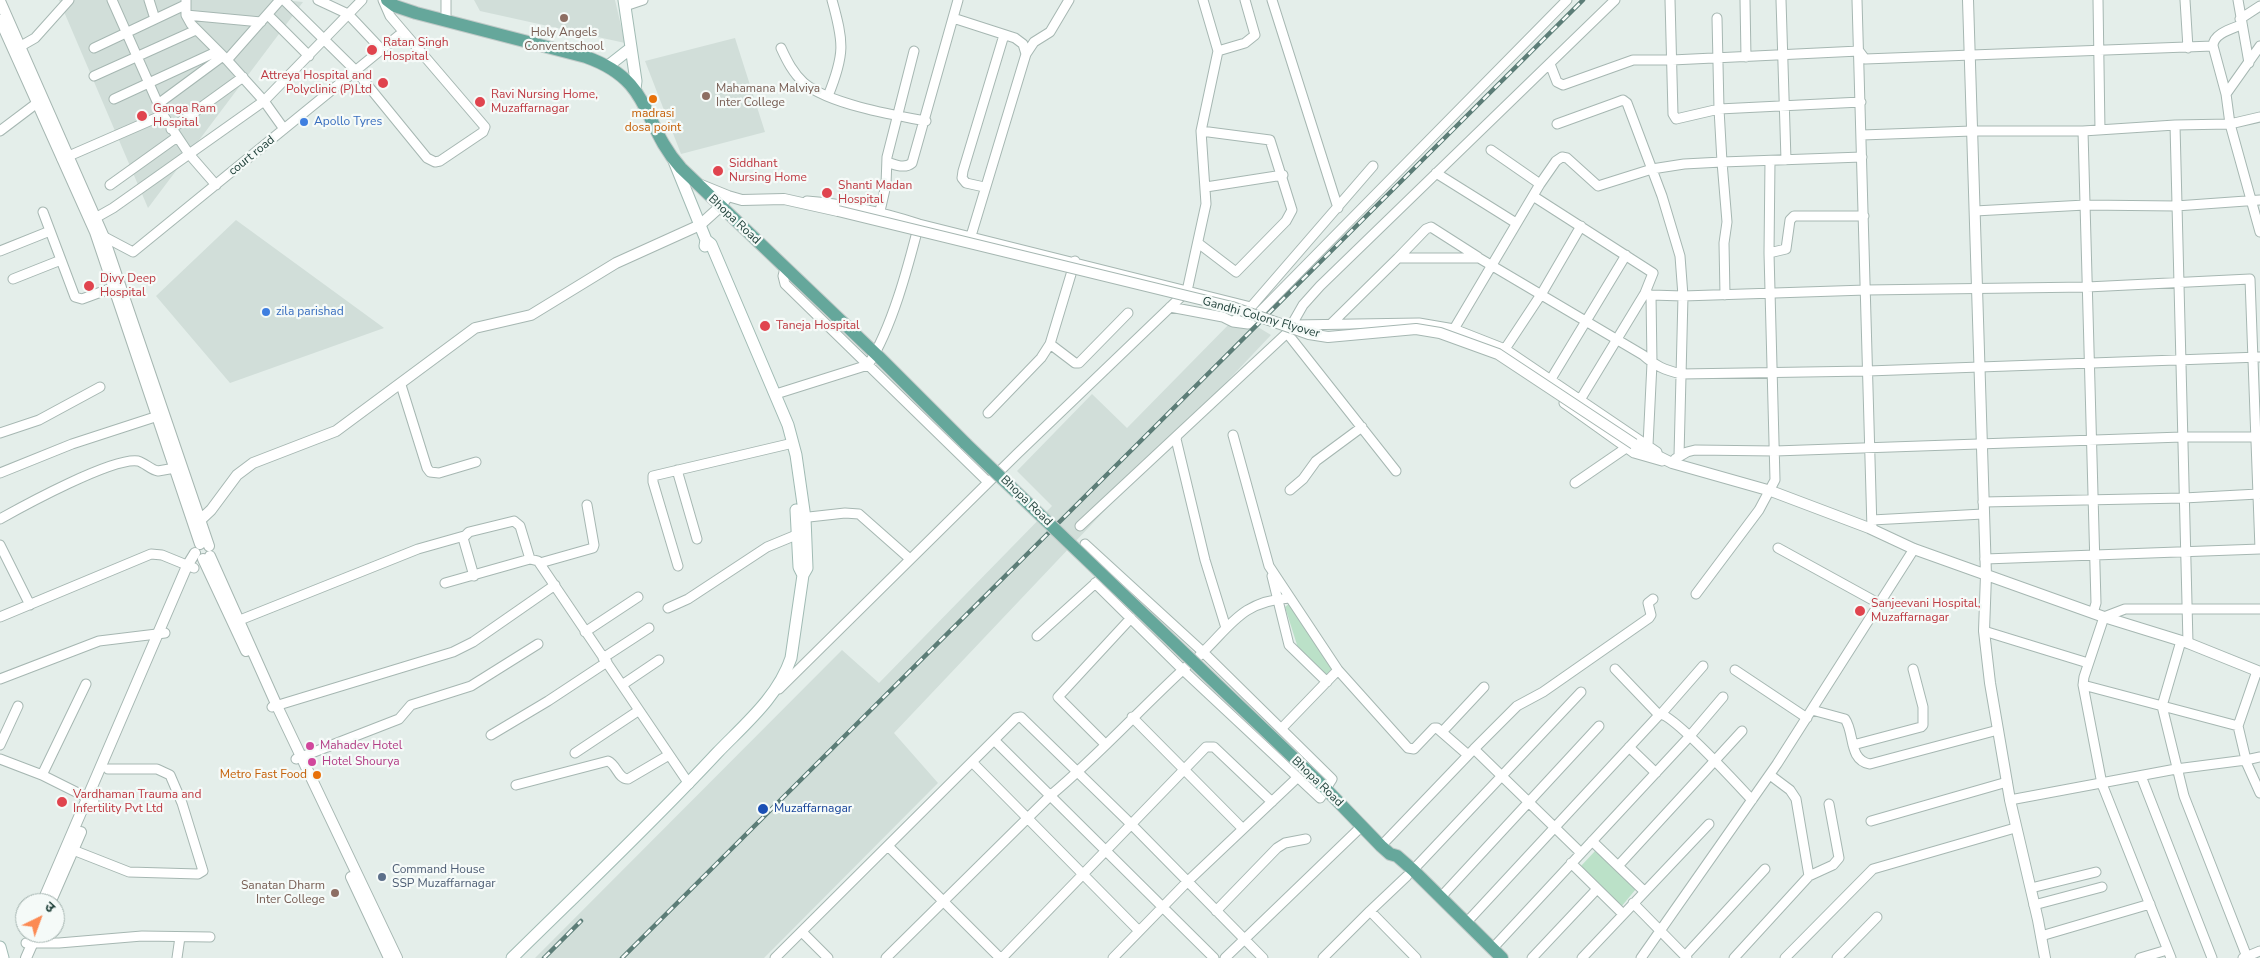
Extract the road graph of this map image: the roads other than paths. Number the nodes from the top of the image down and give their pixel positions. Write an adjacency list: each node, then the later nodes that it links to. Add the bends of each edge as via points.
1 (69, 0): 46 (street, via 35,38)
2 (112, 0): 41 (street)
3 (149, 0): 36 (street)
4 (280, 0): 33 (street)
5 (284, 0): 43 (street)
6 (318, 0): 31 (street)
7 (362, 0): 31 (street)
8 (386, 0): 32 (main road); 40 (street, via 390,16); 66 (main road, via 416,13)
9 (446, 0): 32 (street)
10 (643, 0): 28 (street)
11 (832, 0): 74 (street, via 842,47 837,74)
12 (958, 0): 34 (street)
13 (1069, 0): 56 (street, via 1050,32 1034,42)
14 (1203, 0): 54 (street)
15 (1245, 0): 54 (street, via 1255,35 1245,43)
16 (1272, 0): 122 (street)
17 (1566, 0): 163 (street, via 1248,324)
18 (1615, 0): 67 (street)
19 (1670, 0): 64 (street)
20 (1745, 0): 61 (street)
21 (1781, 0): 58 (street)
22 (1857, 0): 55 (street)
23 (1968, 0): 59 (street)
24 (2098, 0): 52 (street)
25 (2185, 0): 50 (street)
26 (2238, 0): 38 (street)
27 (0, 1): 46 (street)
28 (624, 3): 48 (main road)
29 (2260, 6): 38 (street)
30 (186, 7): 33 (street); 36 (street); 39 (street)
31 (348, 14): 43 (street); 51 (street)
32 (446, 15): 66 (main road, via 588,52)
33 (264, 18): 57 (street); 60 (street)
34 (953, 18): 42 (street); 85 (street)
35 (1717, 18): 63 (street)
36 (155, 19): 41 (street)
37 (0, 20): 46 (street)
38 (2241, 22): 44 (street, via 2217,36); 65 (street)
39 (196, 30): 57 (street); 62 (street)
40 (403, 32): 51 (street, court road); 68 (street, via 483,124 483,132 440,160 430,160)
41 (126, 33): 47 (street); 62 (street)
42 (1004, 35): 56 (street, via 1020,41); 115 (street, via 962,178 966,183)
43 (325, 39): 60 (street); 68 (street)
44 (2213, 46): 50 (street); 73 (street)
45 (2260, 46): 65 (street)
46 (17, 48): 76 (street)
47 (94, 48)
48 (631, 48): 66 (main road); 72 (main road)
49 (781, 48): 74 (street, via 789,65 803,82)
50 (2188, 48): 52 (street)
51 (382, 50): 68 (street, court road)
52 (2099, 50): 59 (street); 91 (street)
53 (914, 51): 83 (street)
54 (1218, 51): 93 (street)
55 (1859, 51): 58 (street); 59 (street, via 1865,58); 78 (street)
56 (1026, 54): 115 (street)
57 (223, 55): 70 (street); 71 (street); 79 (street)
58 (1783, 55): 61 (street); 80 (street)
59 (1970, 55): 94 (street)
60 (309, 56): 77 (street)
61 (1746, 57): 63 (street)
62 (138, 58): 69 (street); 71 (street)
63 (1717, 58): 64 (street); 81 (street)
64 (1672, 60): 67 (street, via 1628,61 1563,85 1557,82); 81 (street, via 1673,114 1676,119)
65 (2249, 63): 73 (street)
66 (611, 64): 72 (main road)
67 (1550, 64): 109 (street)
68 (356, 71): 90 (street, court road)
69 (94, 76)
70 (243, 77): 77 (street); 89 (street)
71 (149, 84): 75 (street); 79 (street)
72 (636, 85): 102 (main road, Bhopa Road)
73 (2226, 94): 87 (street)
74 (828, 96): 83 (street)
75 (114, 99)
76 (40, 101): 92 (street); 101 (street)
77 (264, 101): 90 (street); 99 (street)
78 (1861, 102): 80 (street); 96 (street)
79 (158, 104): 82 (street)
80 (1784, 106): 81 (street); 103 (street)
81 (1719, 109): 106 (street)
82 (163, 116): 89 (street); 101 (street)
83 (898, 116): 85 (street); 105 (street)
84 (2260, 117): 87 (street)
85 (926, 121): 105 (street, via 911,164 901,166)
86 (1558, 124): 108 (street, via 1625,101)
87 (2230, 124): 88 (street); 119 (street)
88 (2175, 125): 91 (street); 121 (street)
89 (171, 129): 97 (street)
90 (284, 129): 113 (street, court road)
91 (2100, 130): 95 (street)
92 (0, 131)
93 (1201, 131): 110 (street, via 1270,140); 114 (street)
94 (1972, 131): 95 (street); 96 (street); 123 (street)
95 (2083, 131): 120 (street)
96 (1862, 135): 100 (street)
97 (176, 137): 99 (street); 112 (street)
98 (1491, 150): 111 (street)
99 (189, 154): 113 (street); 127 (street)
100 (1862, 157): 103 (street); 126 (street)
101 (65, 158): 127 (street)
102 (673, 160): 118 (main road, Bhopa Road, via 695,183); 130 (main road)
103 (1786, 160): 104 (street)
104 (1770, 161): 106 (street); 139 (street)
105 (887, 162): 125 (street)
106 (1722, 162): 108 (street); 158 (street, via 1727,222)
107 (1373, 166): 122 (street)
108 (1652, 170): 111 (street, via 1598,186 1562,157); 159 (street, via 1680,256)
109 (1436, 173): 128 (street); 166 (street, via 1320,286 1303,305)
110 (1282, 175): 114 (street); 137 (street, via 1292,204 1290,216 1238,270 1233,272)
111 (1540, 184): 116 (street)
112 (110, 185)
113 (216, 185): 134 (street, court road, via 133,252)
114 (1206, 187): 137 (street)
115 (984, 188): 135 (street)
116 (1533, 196): 128 (street); 131 (street)
117 (784, 199): 118 (street, Gandhi Colony Flyover); 125 (street, via 837,203); 200 (street, Gandhi Colony Flyover, bridge, via 1232,307 1309,334 1328,337 1416,329 1440,333 1498,354)
118 (724, 201): 130 (street); 146 (main road, Bhopa Road)
119 (2256, 201): 121 (street); 133 (street)
120 (2085, 205): 121 (street); 123 (street); 151 (street)
121 (2176, 206): 149 (street)
122 (1338, 208): 161 (street)
123 (1974, 211): 154 (street)
124 (43, 212): 132 (street)
125 (880, 212): 129 (street)
126 (1864, 216): 139 (street, via 1794,216 1789,224 1786,249); 153 (street)
127 (93, 219): 134 (street)
128 (1516, 223): 145 (street)
129 (919, 224): 135 (street); 172 (street)
130 (700, 225): 136 (main road); 184 (street, via 616,263 531,315 475,328)
131 (1581, 226): 140 (street); 155 (street)
132 (50, 231): 138 (street); 143 (street)
133 (2260, 232)
134 (99, 234): 150 (street)
135 (971, 236): 144 (street)
136 (706, 240): 186 (main road, via 711,244); 198 (main road, via 705,245)
137 (1198, 243): 152 (street)
138 (0, 251)
139 (1769, 253): 157 (street)
140 (1626, 255): 156 (street, via 1653,273); 164 (street)
141 (1398, 258): 142 (street); 142 (street, via 1431,227); 165 (street)
142 (1480, 258): 145 (street)
143 (61, 260): 147 (street); 150 (street, via 75,297 82,299)
144 (1075, 261): 152 (street); 170 (street)
145 (1491, 264): 155 (street); 167 (street)
146 (785, 268): 172 (main road, Bhopa Road); 177 (street, via 782,276 785,284)
147 (13, 279)
148 (2255, 279): 149 (street); 173 (street)
149 (2178, 282): 151 (street); 174 (street)
150 (117, 287): 189 (street); 222 (street)
151 (2087, 288): 154 (street); 176 (street)
152 (1187, 290): 160 (street); 161 (street)
153 (1866, 290): 154 (street); 157 (street); 180 (street)
154 (1977, 290): 178 (street)
155 (1542, 293): 164 (street); 171 (street)
156 (1648, 294): 159 (street); 169 (street); 175 (street)
157 (1770, 294): 158 (street); 181 (street)
158 (1725, 295): 159 (street)
159 (1684, 296): 182 (street)
160 (1170, 307): 163 (street, via 1223,317); 210 (street)
161 (1251, 307): 163 (street)
162 (1128, 313): 170 (street, via 1079,363)
163 (1233, 322)
164 (1586, 322): 169 (street); 183 (street)
165 (1331, 324): 166 (street); 167 (street, via 1418,323)
166 (1293, 325): 168 (street)
167 (1454, 329): 171 (street)
168 (1287, 333): 190 (street); 193 (street)
169 (1617, 340): 175 (street); 187 (street)
170 (1050, 344): 188 (street)
171 (1505, 349): 183 (street)
172 (876, 354): 177 (street); 336 (main road, Bhopa Road, bridge)
173 (2257, 357): 174 (street); 195 (street)
174 (2180, 360): 176 (street); 194 (street)
175 (1652, 363): 182 (street); 199 (street)
176 (2090, 364): 178 (street); 196 (street)
177 (868, 365): 186 (street); 210 (street)
178 (1978, 366): 180 (street); 197 (street)
179 (1519, 370): 200 (street)
180 (1868, 371): 181 (street); 201 (street)
181 (1774, 372): 182 (street); 202 (street)
182 (1681, 374): 203 (street)
183 (1551, 379): 187 (street)
184 (401, 385): 204 (street, via 430,472 439,473); 222 (street, via 336,431 243,469)
185 (100, 387): 191 (street, via 39,420)
186 (776, 394): 198 (main road)
187 (1580, 400): 199 (street)
188 (988, 413)
189 (158, 416): 205 (street); 208 (street, via 72,444)
190 (1362, 427): 207 (street); 212 (street, via 1316,461)
191 (0, 433)
192 (1234, 435): 241 (street)
193 (1177, 436): 224 (street); 265 (street, via 1205,560)
194 (2182, 437): 195 (street); 196 (street); 214 (street)
195 (2258, 437): 209 (street)
196 (2091, 440): 197 (street); 215 (street)
197 (1981, 443): 201 (street); 217 (street)
198 (789, 444): 206 (street); 220 (main road)
199 (1648, 445): 203 (street)
200 (1630, 446): 203 (street); 211 (street)
201 (1870, 449): 202 (street); 223 (street)
202 (1775, 451): 203 (street, via 1695,450); 213 (street, via 1775,480)
203 (1675, 460): 213 (street)
204 (476, 462)
205 (175, 468): 221 (street, via 158,472 140,462 128,462 71,483); 222 (street)
206 (677, 470): 227 (street); 240 (street, via 652,478)
207 (1396, 471)
208 (0, 473)
209 (2259, 473): 216 (street)
210 (988, 482): 237 (street)
211 (1575, 483)
212 (1290, 490)
213 (1771, 491): 223 (street); 249 (street)
214 (2184, 498): 215 (street); 216 (street); 233 (street)
215 (2093, 500): 217 (street); 235 (street)
216 (2259, 500): 231 (street)
217 (1983, 502): 219 (street)
218 (587, 505): 239 (street, via 593,548)
219 (1983, 514): 223 (street); 238 (street)
220 (801, 518): 225 (main road); 237 (street, via 859,514)
221 (0, 519)
222 (198, 523): 234 (street)
223 (1872, 525): 232 (street)
224 (1080, 526)
225 (802, 533): 256 (street, via 768,547 688,599); 290 (main road, via 799,567 803,575 791,658 787,671)
226 (464, 536): 236 (street, via 514,521 520,526); 245 (street); 263 (street, via 418,549)
227 (696, 539)
228 (1085, 544): 243 (street)
229 (0, 545): 255 (street)
230 (1778, 548): 254 (street)
231 (2260, 549): 233 (street)
232 (1914, 550): 244 (street); 254 (street)
233 (2186, 552): 235 (street); 257 (street)
234 (203, 553): 242 (street); 263 (street); 294 (street)
235 (2094, 554): 238 (street); 259 (street, via 2096,603)
236 (530, 558): 239 (street); 245 (street)
237 (910, 559): 290 (street)
238 (1985, 559): 244 (street)
239 (540, 562): 248 (street)
240 (678, 566)
241 (1269, 566): 251 (street); 252 (street)
242 (190, 567): 255 (street, via 162,555 151,554); 268 (street)
243 (1112, 569): 247 (street); 272 (street)
244 (1986, 575): 259 (street); 266 (street)
245 (474, 576): 246 (street)
246 (446, 583)
247 (1095, 583): 262 (street); 269 (street)
248 (555, 585): 267 (street); 294 (street, via 473,642 453,652)
249 (1696, 594)
250 (638, 597): 267 (street)
251 (1279, 598): 252 (street); 265 (street, via 1255,604); 284 (street, via 1289,644)
252 (1290, 598): 280 (street)
253 (1653, 599): 313 (street, via 1648,604 1649,618 1543,692 1513,709)
254 (1878, 604): 295 (street)
255 (30, 605): 260 (street)
256 (668, 608)
257 (2189, 608): 258 (street); 261 (street, via 2125,609); 270 (street)
258 (2260, 609)
259 (2093, 614): 261 (street)
260 (0, 617)
261 (2104, 617): 270 (street); 275 (street)
262 (1132, 618): 279 (street); 309 (street, via 1058,696)
263 (240, 620): 294 (street)
264 (649, 628): 273 (street)
265 (1226, 628): 272 (street)
266 (1984, 631): 275 (street); 303 (street)
267 (585, 632): 273 (street)
268 (161, 634): 283 (street, via 99,641); 322 (street); 339 (street)
269 (1037, 636)
270 (2185, 642): 282 (street); 293 (street)
271 (538, 644): 317 (street, via 471,686 412,705 399,719)
272 (1202, 652): 279 (street); 302 (street)
273 (605, 660): 286 (street); 306 (street, via 548,701)
274 (659, 660): 286 (street)
275 (2088, 663): 287 (street)
276 (1703, 666): 297 (street)
277 (1615, 669): 297 (street)
278 (1913, 669): 311 (street, via 1923,707 1923,724)
279 (1183, 670): 298 (street); 331 (street)
280 (1338, 670): 284 (street); 305 (street, via 1410,749 1417,747 1434,728)
281 (1736, 670): 299 (street)
282 (2258, 671): 301 (street)
283 (0, 679)
284 (1327, 682): 302 (street)
285 (86, 684): 327 (street)
286 (622, 685): 296 (street)
287 (2083, 685): 293 (street); 334 (street)
288 (1484, 687): 305 (street)
289 (1581, 692): 328 (street)
290 (771, 696): 333 (main road)
291 (1723, 697): 307 (street)
292 (18, 706): 310 (street)
293 (2162, 706): 301 (street); 324 (street)
294 (275, 707): 317 (street)
295 (1812, 710): 299 (street); 311 (street, via 1845,719)
296 (638, 711): 314 (street); 315 (street)
297 (1660, 714): 307 (street); 312 (street)
298 (1132, 717): 309 (street); 323 (street)
299 (1807, 718): 329 (street)
300 (1599, 726): 342 (street)
301 (2238, 726): 319 (street)
302 (1281, 729): 336 (street, via 1332,779)
303 (1998, 730): 311 (street, via 1870,764 1859,759); 332 (street)
304 (1742, 731): 321 (street)
305 (1442, 732): 313 (street)
306 (490, 735)
307 (1689, 737): 321 (street); 325 (street)
308 (994, 740): 320 (street); 326 (street, via 1016,718 1023,717); 338 (street)
309 (1105, 744): 326 (street)
310 (0, 745)
311 (1853, 745)
312 (1629, 747): 325 (street); 350 (street)
313 (1471, 752): 328 (street); 357 (street)
314 (575, 753)
315 (669, 755): 333 (street); 335 (street, via 624,780 608,762)
316 (2260, 757): 319 (street)
317 (299, 758): 407 (street); 408 (street)
318 (0, 759): 327 (street)
319 (2246, 760): 324 (street); 337 (street)
320 (972, 762): 345 (street); 355 (street)
321 (1714, 762): 340 (street); 361 (street)
322 (108, 769): 339 (street); 356 (street, via 157,769 170,775 203,871 198,874 129,872)
323 (1185, 769): 343 (street, via 1206,747 1212,746); 348 (street); 352 (street)
324 (2176, 769): 330 (street); 402 (street)
325 (1656, 772): 354 (street)
326 (1078, 773): 338 (street); 348 (street)
327 (42, 775): 339 (street)
328 (1501, 775): 342 (street); 364 (street)
329 (1770, 775): 340 (street); 366 (street, via 1790,790 1796,799)
330 (2141, 776): 334 (street); 426 (street)
331 (1298, 777): 336 (street, via 1320,798); 343 (street)
332 (2007, 782): 341 (street); 346 (street)
333 (689, 784): 409 (main road)
334 (2102, 784): 341 (street); 377 (street)
335 (516, 785)
336 (1324, 787): 349 (main road, Bhopa Road)
337 (2260, 793)
338 (1051, 795): 345 (street); 358 (street)
339 (91, 800): 356 (street); 372 (street)
340 (1752, 800): 385 (street)
341 (2010, 800): 351 (street)
342 (1528, 801): 350 (street); 374 (street)
343 (1272, 802): 352 (street)
344 (1830, 804): 366 (street, via 1839,858 1833,865)
345 (1027, 819): 365 (street); 375 (street)
346 (1871, 821)
347 (1709, 824): 371 (street)
348 (1132, 825): 358 (street); 367 (street)
349 (1362, 826): 357 (main road, Bhopa Road); 391 (street)
350 (1554, 827): 359 (street); 384 (street)
351 (2015, 828): 369 (street); 422 (street, via 1873,869)
352 (1244, 829): 367 (street)
353 (1306, 839): 380 (street, via 1277,848)
354 (1592, 841): 359 (street); 361 (street)
355 (889, 846): 375 (street); 387 (street)
356 (73, 850): 373 (street)
357 (1386, 850): 364 (main road, Bhopa Road, via 1397,856)
358 (1106, 851): 365 (street); 379 (street)
359 (1581, 853): 360 (street)
360 (1571, 863): 370 (street); 398 (street)
361 (1618, 866): 371 (street)
362 (1765, 869): 401 (street)
363 (2096, 872): 369 (street)
364 (1410, 873): 374 (main road, Bhopa Road); 381 (street); 398 (main road, Bhopa Road)
365 (1084, 874): 386 (street); 413 (street)
366 (1809, 876): 421 (street)
367 (1187, 882): 379 (street); 380 (street)
368 (2102, 887): 378 (street)
369 (2030, 888): 378 (street)
370 (1597, 889): 382 (street); 418 (street)
371 (1644, 891): 376 (street)
372 (47, 893)
373 (54, 893)
374 (1440, 898): 384 (main road, Bhopa Road)
375 (944, 900): 412 (street); 413 (street)
376 (1633, 903): 382 (street); 385 (street)
377 (2150, 904): 388 (street); 397 (street)
378 (2034, 905): 388 (street)
379 (1162, 907): 386 (street); 415 (street)
380 (1216, 911): 391 (street)
381 (1370, 911): 399 (street); 400 (street)
382 (1623, 914): 419 (street)
383 (1877, 917): 423 (street)
384 (1466, 923): 398 (main road, Bhopa Road)
385 (1661, 930): 401 (street); 420 (street)
386 (1139, 931): 414 (street)
387 (802, 932): 410 (street); 411 (street)
388 (2041, 936): 424 (street)
389 (180, 937): 390 (street); 392 (street, via 142,936); 406 (street)
390 (210, 937)
391 (1244, 940): 416 (street); 417 (street)
392 (65, 942)
393 (27, 943): 404 (street)
394 (28, 943): 405 (street)
395 (0, 947): 403 (main road)
396 (2260, 951): 402 (street)
397 (2169, 954): 425 (street)
398 (1495, 955)
399 (1325, 957)
400 (1412, 957)
401 (1686, 957)
402 (2245, 957)
403 (3, 958)
404 (19, 958)
405 (26, 958)
406 (177, 958)
407 (389, 958)
408 (397, 958)
409 (512, 958)
410 (775, 958)
411 (828, 958)
412 (886, 958)
413 (1001, 958)
414 (1113, 958)
415 (1214, 958)
416 (1225, 958)
417 (1262, 958)
418 (1532, 958)
419 (1582, 958)
420 (1641, 958)
421 (1734, 958)
422 (1785, 958)
423 (1837, 958)
424 (2044, 958)
425 (2140, 958)
426 (2212, 958)

